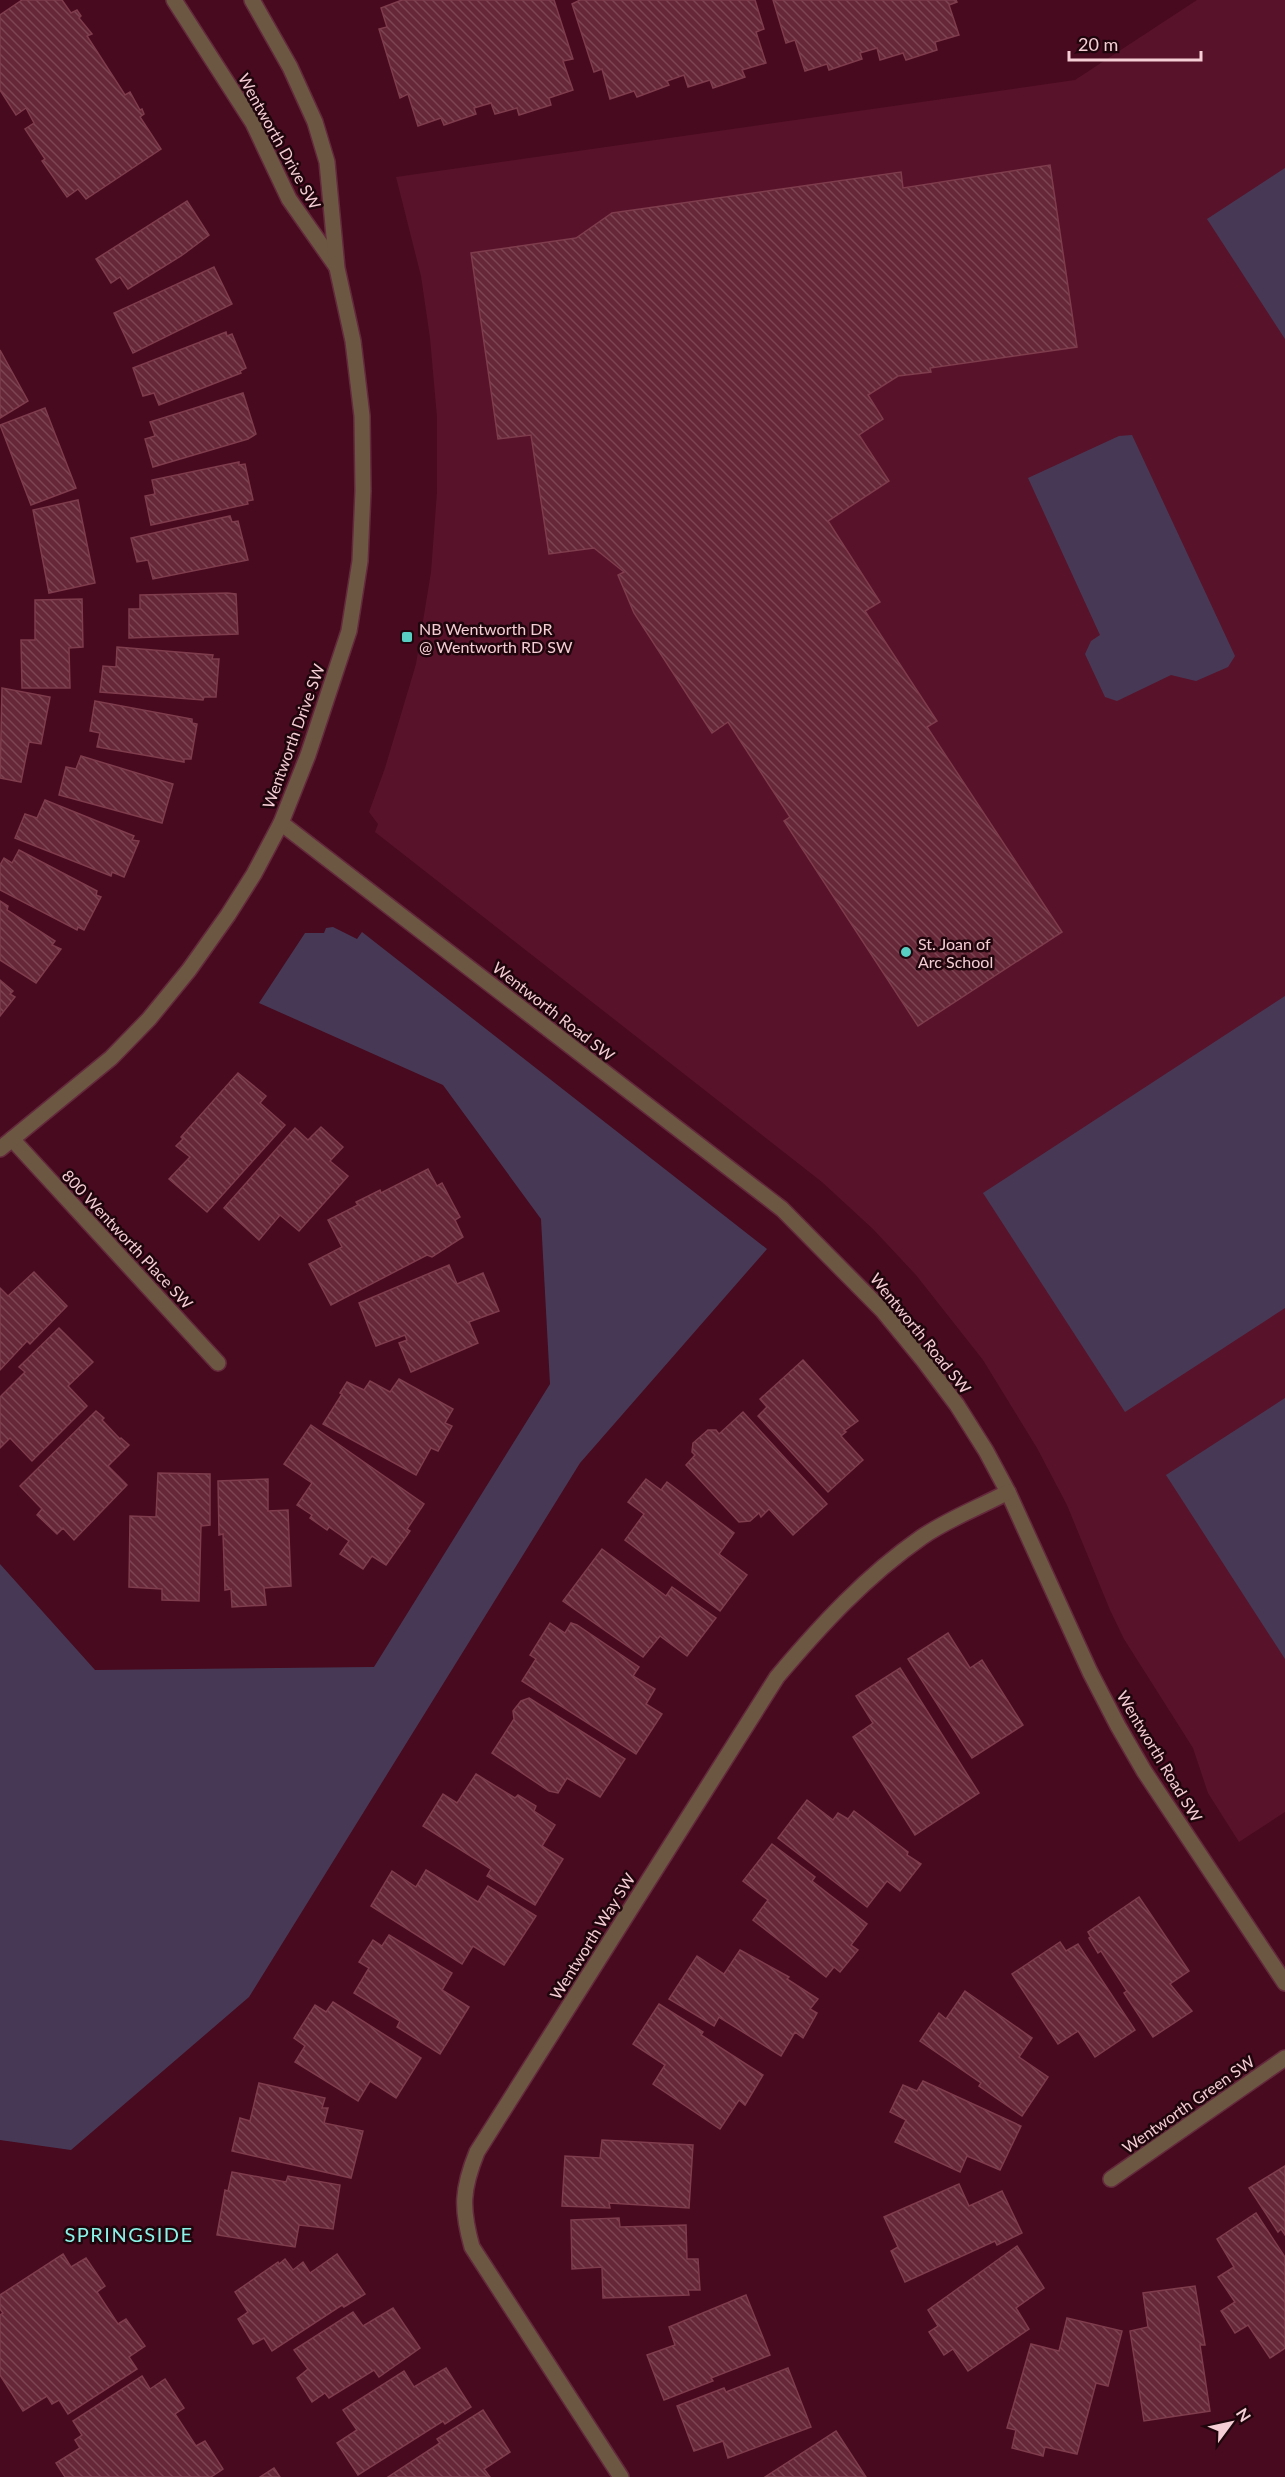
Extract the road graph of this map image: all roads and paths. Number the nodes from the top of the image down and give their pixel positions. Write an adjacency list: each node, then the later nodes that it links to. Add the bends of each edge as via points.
1 (174, 0): 3 (street, Wentworth Drive SW, via 253,123 289,199)
2 (252, 0): 3 (street, Wentworth Drive SW, via 290,67 315,122 327,162)
3 (337, 268): 4 (street, Wentworth Drive SW, via 353,341 362,416 360,561 349,631 308,756)
4 (281, 823): 5 (street, Wentworth Drive SW, via 228,915 149,1019 111,1058); 7 (street, Wentworth Road SW, via 782,1209 884,1311 924,1361 963,1414)
5 (6, 1144): 6 (street, 800 Wentworth Place SW)
6 (218, 1363)
7 (1008, 1492): 8 (street, Wentworth Road SW, via 1073,1637 1118,1725 1144,1771); 11 (street, Wentworth Way SW, via 924,1536 880,1569 837,1607 777,1677 477,2152 466,2179 465,2223 472,2247)
8 (1285, 1983)
9 (1285, 2058): 10 (street, Wentworth Green SW)
10 (1111, 2179)
11 (621, 2477)

